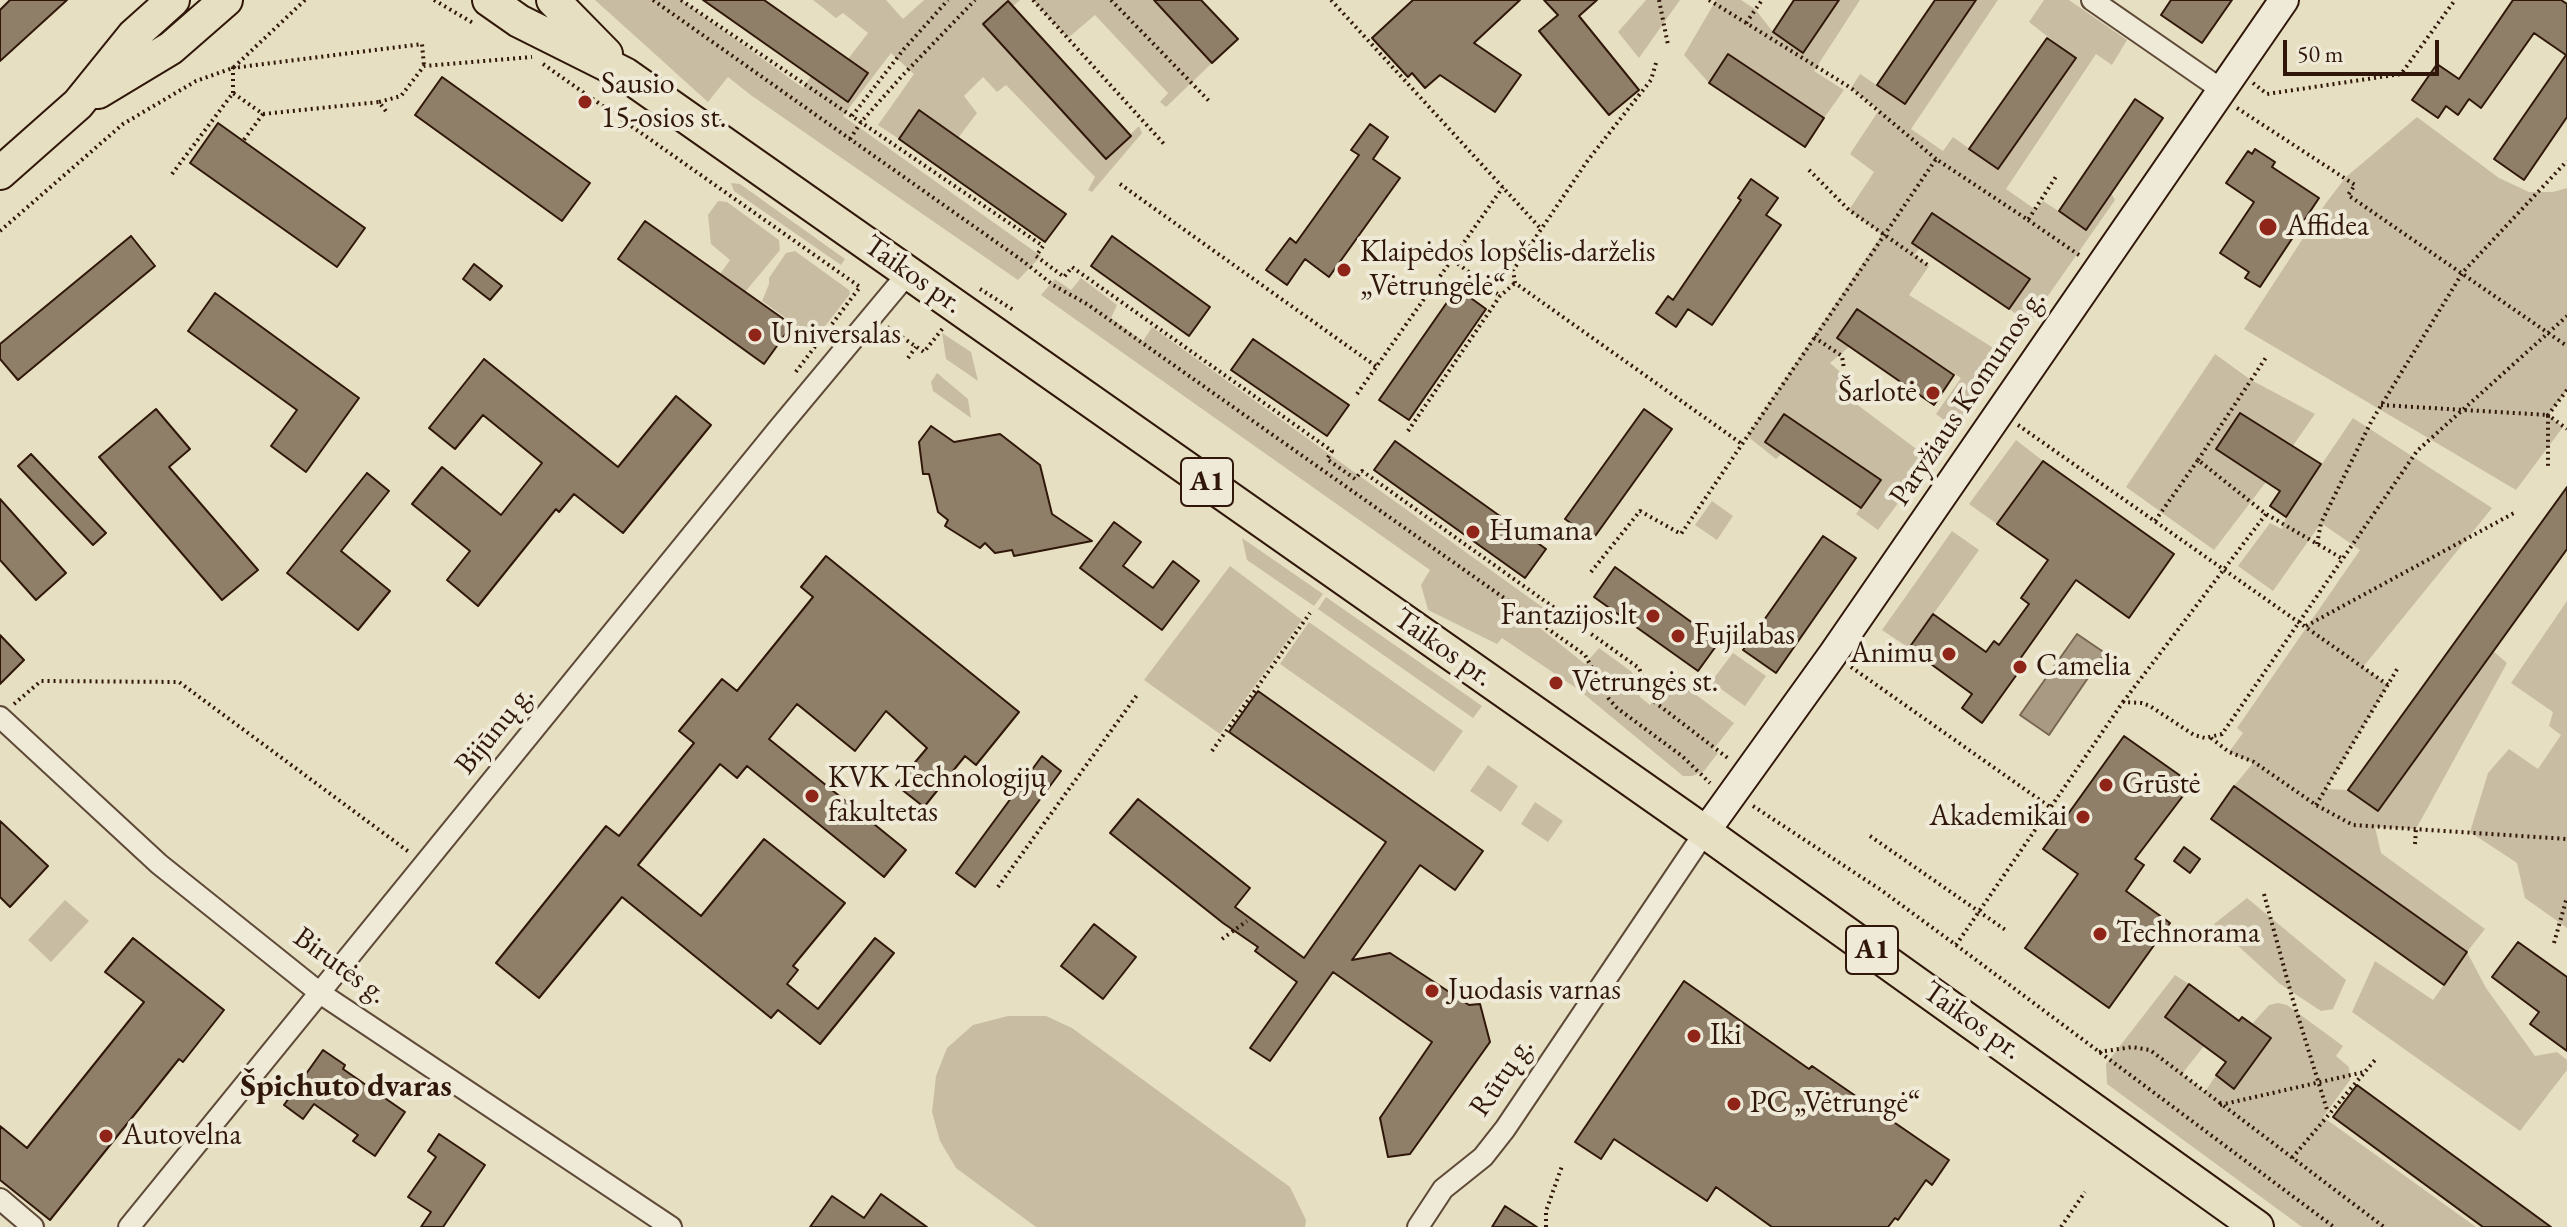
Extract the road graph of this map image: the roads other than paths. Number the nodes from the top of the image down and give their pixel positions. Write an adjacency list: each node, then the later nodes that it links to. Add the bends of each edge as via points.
1 (173, 0): 9 (main road, via 133,36)
2 (226, 0): 9 (main road, via 171,48)
3 (489, 0): 7 (main road, Taikos pr. / A1, via 519,21)
4 (553, 0): 7 (main road, Taikos pr. / A1)
5 (2092, 0): 8 (street)
6 (2284, 0): 8 (street, Paryžiaus Komunos g.)
7 (625, 74): 11 (main road, Taikos pr. / A1)
8 (2225, 85): 13 (street, Paryžiaus Komunos g., via 1833,654 1725,786)
9 (78, 104): 10 (main road)
10 (0, 173)
11 (909, 272): 13 (main road, Taikos pr. / A1); 14 (street, Bijūnų g.)
12 (5, 712): 14 (street, Birutės g., via 159,864)
13 (1705, 832): 19 (street, Rūtų g., via 1505,1129 1483,1157 1443,1189); 20 (main road, Taikos pr. / A1)
14 (320, 993): 17 (street, Bijūnų g.); 18 (street, Birutės g.)
15 (0, 1199): 16 (street)
16 (33, 1227)
17 (129, 1227)
18 (671, 1227)
19 (1418, 1227)
20 (2257, 1227)

